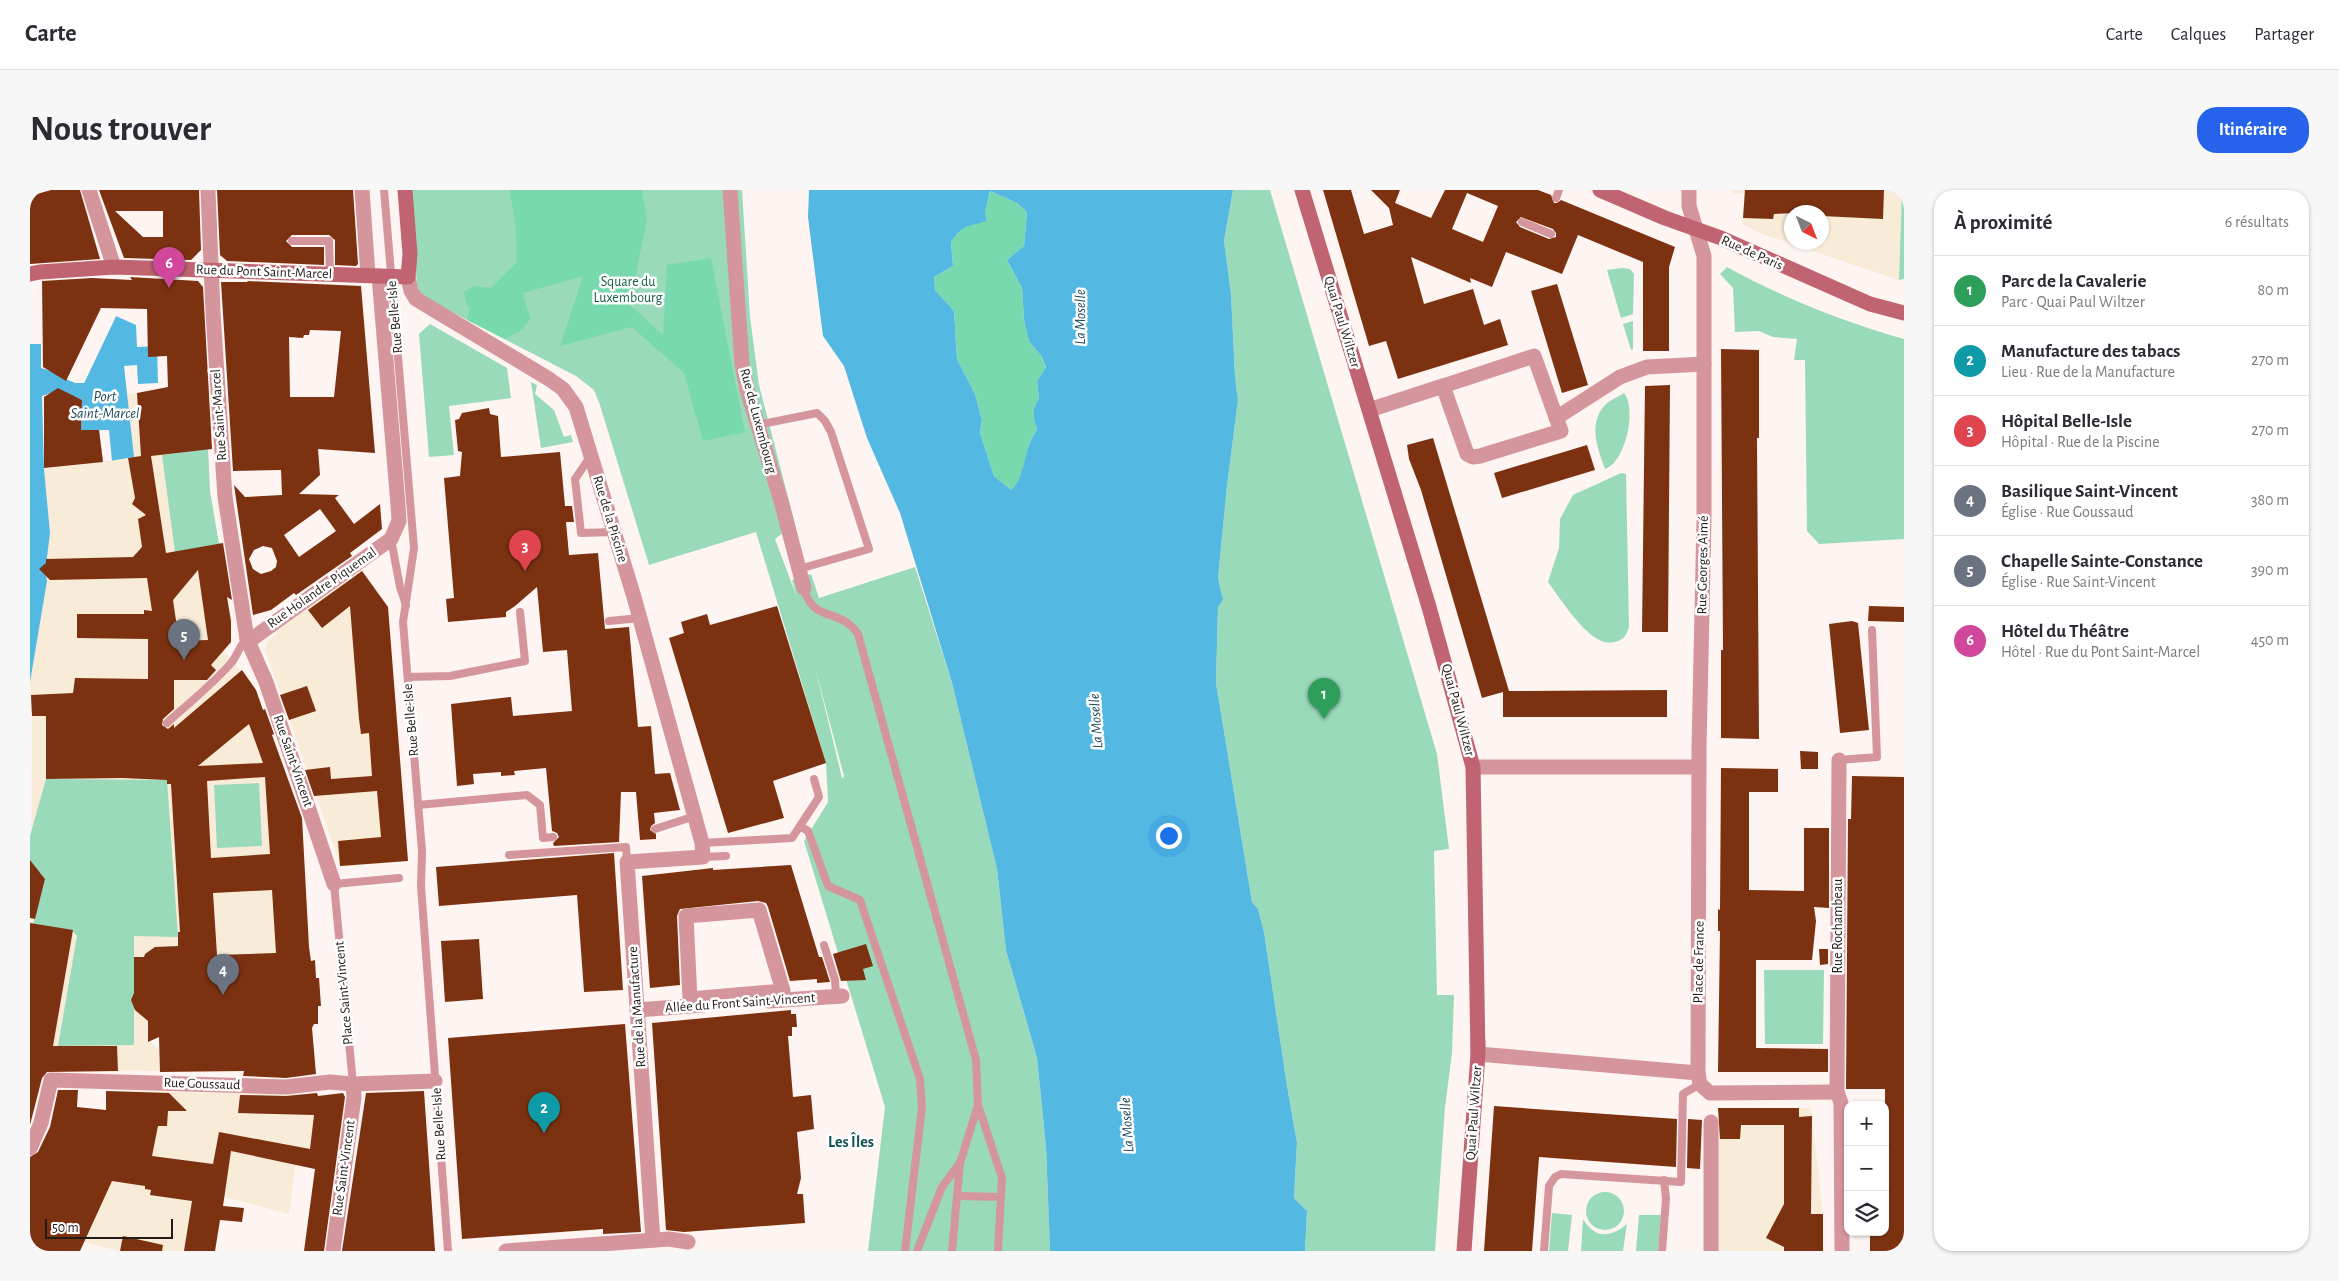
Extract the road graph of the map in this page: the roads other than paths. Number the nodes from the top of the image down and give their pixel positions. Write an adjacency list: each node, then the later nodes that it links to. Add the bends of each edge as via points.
1 (89, 190): 16 (street)
2 (208, 190): 17 (street, Rue Saint-Marcel)
3 (362, 190): 20 (street, Rue Belle-Isle)
4 (384, 190): 20 (lane, Rue Belle-Isle)
5 (404, 190): 21 (street, Rue Belle-Isle, via 410,254)
6 (730, 190): 27 (street, Rue de Luxembourg, via 742,364)
7 (1302, 190): 25 (street, Quai Paul Wiltzer)
8 (1600, 190): 12 (street, Rue de Paris)
9 (1689, 190): 12 (street, Rue Georges Aimé)
10 (1522, 222): 13 (lane)
11 (1546, 222): 13 (lane)
12 (1695, 229): 22 (street, Rue de Paris, via 1870,304); 23 (street, Rue Georges Aimé, via 1704,256)
13 (1542, 230): 14 (lane)
14 (1551, 234)
15 (292, 241): 19 (lane, via 329,241)
16 (114, 267): 17 (street, Rue du Pont Saint-Marcel); 18 (street, Rue du Pont Saint-Marcel)
17 (211, 270): 19 (street, Rue du Pont Saint-Marcel); 38 (street, Rue Saint-Marcel, via 225,497)
18 (30, 274)
19 (330, 274): 20 (street, Rue du Pont Saint-Marcel)
20 (380, 276): 21 (street, Rue du Pont Saint-Marcel); 30 (street, Rue Belle-Isle, via 399,522); 33 (lane, Rue Belle-Isle, via 414,548)
21 (408, 277): 28 (street, Rue de la Piscine, via 416,299 563,389 576,407)
22 (1904, 313)
23 (1704, 364): 26 (street, via 1647,367 1620,377); 43 (street, Rue Georges Aimé)
24 (1443, 386): 25 (street); 26 (street, via 1534,356); 26 (street, via 1463,448 1473,457 1561,431)
25 (1369, 410): 42 (street, Quai Paul Wiltzer, via 1429,607)
26 (1556, 418)
27 (757, 425): 31 (street, Rue de Luxembourg); 31 (lane, via 817,414 826,422 869,548)
28 (591, 456): 29 (street, Rue de la Piscine); 29 (lane, via 575,479 581,533)
29 (614, 532): 35 (street, Rue de la Piscine)
30 (393, 536): 33 (lane); 38 (street, Rue Holandre Piquemal, via 252,639)
31 (799, 569): 32 (street, Rue de Luxembourg)
32 (804, 588): 65 (lane, via 814,609 850,622 858,634 976,1060)
33 (406, 607): 39 (lane, Rue Belle-Isle, via 403,622)
34 (520, 612): 39 (lane, via 525,661 450,676)
35 (640, 618): 36 (lane); 46 (street, Rue de la Piscine)
36 (609, 620)
37 (1872, 630): 41 (lane, via 1877,757)
38 (247, 639): 40 (lane, via 240,645 234,660 216,679); 55 (street, Rue Saint-Vincent, via 266,682)
39 (408, 676): 45 (lane, Rue Belle-Isle)
40 (167, 723)
41 (1839, 760): 64 (street, Rue Rochambeau)
42 (1473, 767): 43 (street); 60 (street, Quai Paul Wiltzer)
43 (1699, 767): 61 (street, Place de France)
44 (814, 779): 47 (lane, via 819,797)
45 (418, 805): 49 (lane, via 527,795 540,805 543,838); 62 (lane, Rue Belle-Isle)
46 (695, 816): 48 (lane); 50 (street, Rue de la Piscine)
47 (800, 826): 50 (lane, via 792,838); 77 (lane, via 808,831 828,886 860,900 920,1079 922,1107)
48 (655, 830)
49 (553, 838)
50 (703, 850): 52 (lane); 53 (street)
51 (509, 855): 53 (lane, via 626,847)
52 (726, 856)
53 (627, 862): 59 (street, Rue de la Manufacture)
54 (399, 878): 55 (lane)
55 (334, 884): 63 (lane, Place Saint-Vincent)
56 (824, 945): 58 (lane)
57 (783, 990): 57 (street, via 759,910 686,916 690,999)
58 (839, 996): 59 (street, Allée du Front Saint-Vincent)
59 (637, 1010): 72 (street, Rue de la Manufacture)
60 (1478, 1054): 61 (street); 81 (street, Quai Paul Wiltzer)
61 (1699, 1078): 64 (street, via 1710,1093); 69 (lane, via 1683,1094 1681,1182)
62 (435, 1081): 63 (street); 75 (lane, Rue Belle-Isle)
63 (353, 1084): 67 (street, Rue Goussaud, via 330,1082 286,1087 51,1080 41,1123); 74 (street, Rue Saint-Vincent, via 354,1097)
64 (1837, 1092): 85 (street, Rue Rochambeau, via 1841,1103)
65 (978, 1105): 68 (lane); 71 (lane, via 1002,1178)
66 (1711, 1122): 84 (street)
67 (30, 1148)
68 (960, 1163): 70 (lane); 78 (lane, via 942,1187)
69 (1664, 1180): 82 (lane, via 1555,1176 1549,1186); 83 (lane, via 1666,1199)
70 (958, 1196): 71 (lane); 79 (lane)
71 (1001, 1197): 80 (lane)
72 (654, 1240): 73 (street, via 669,1239); 76 (street)
73 (688, 1246)
74 (333, 1251)
75 (448, 1251)
76 (506, 1251)
77 (905, 1251)
78 (917, 1251)
79 (952, 1251)
80 (998, 1251)
81 (1464, 1251)
82 (1544, 1251)
83 (1662, 1251)
84 (1711, 1251)
85 (1842, 1251)

